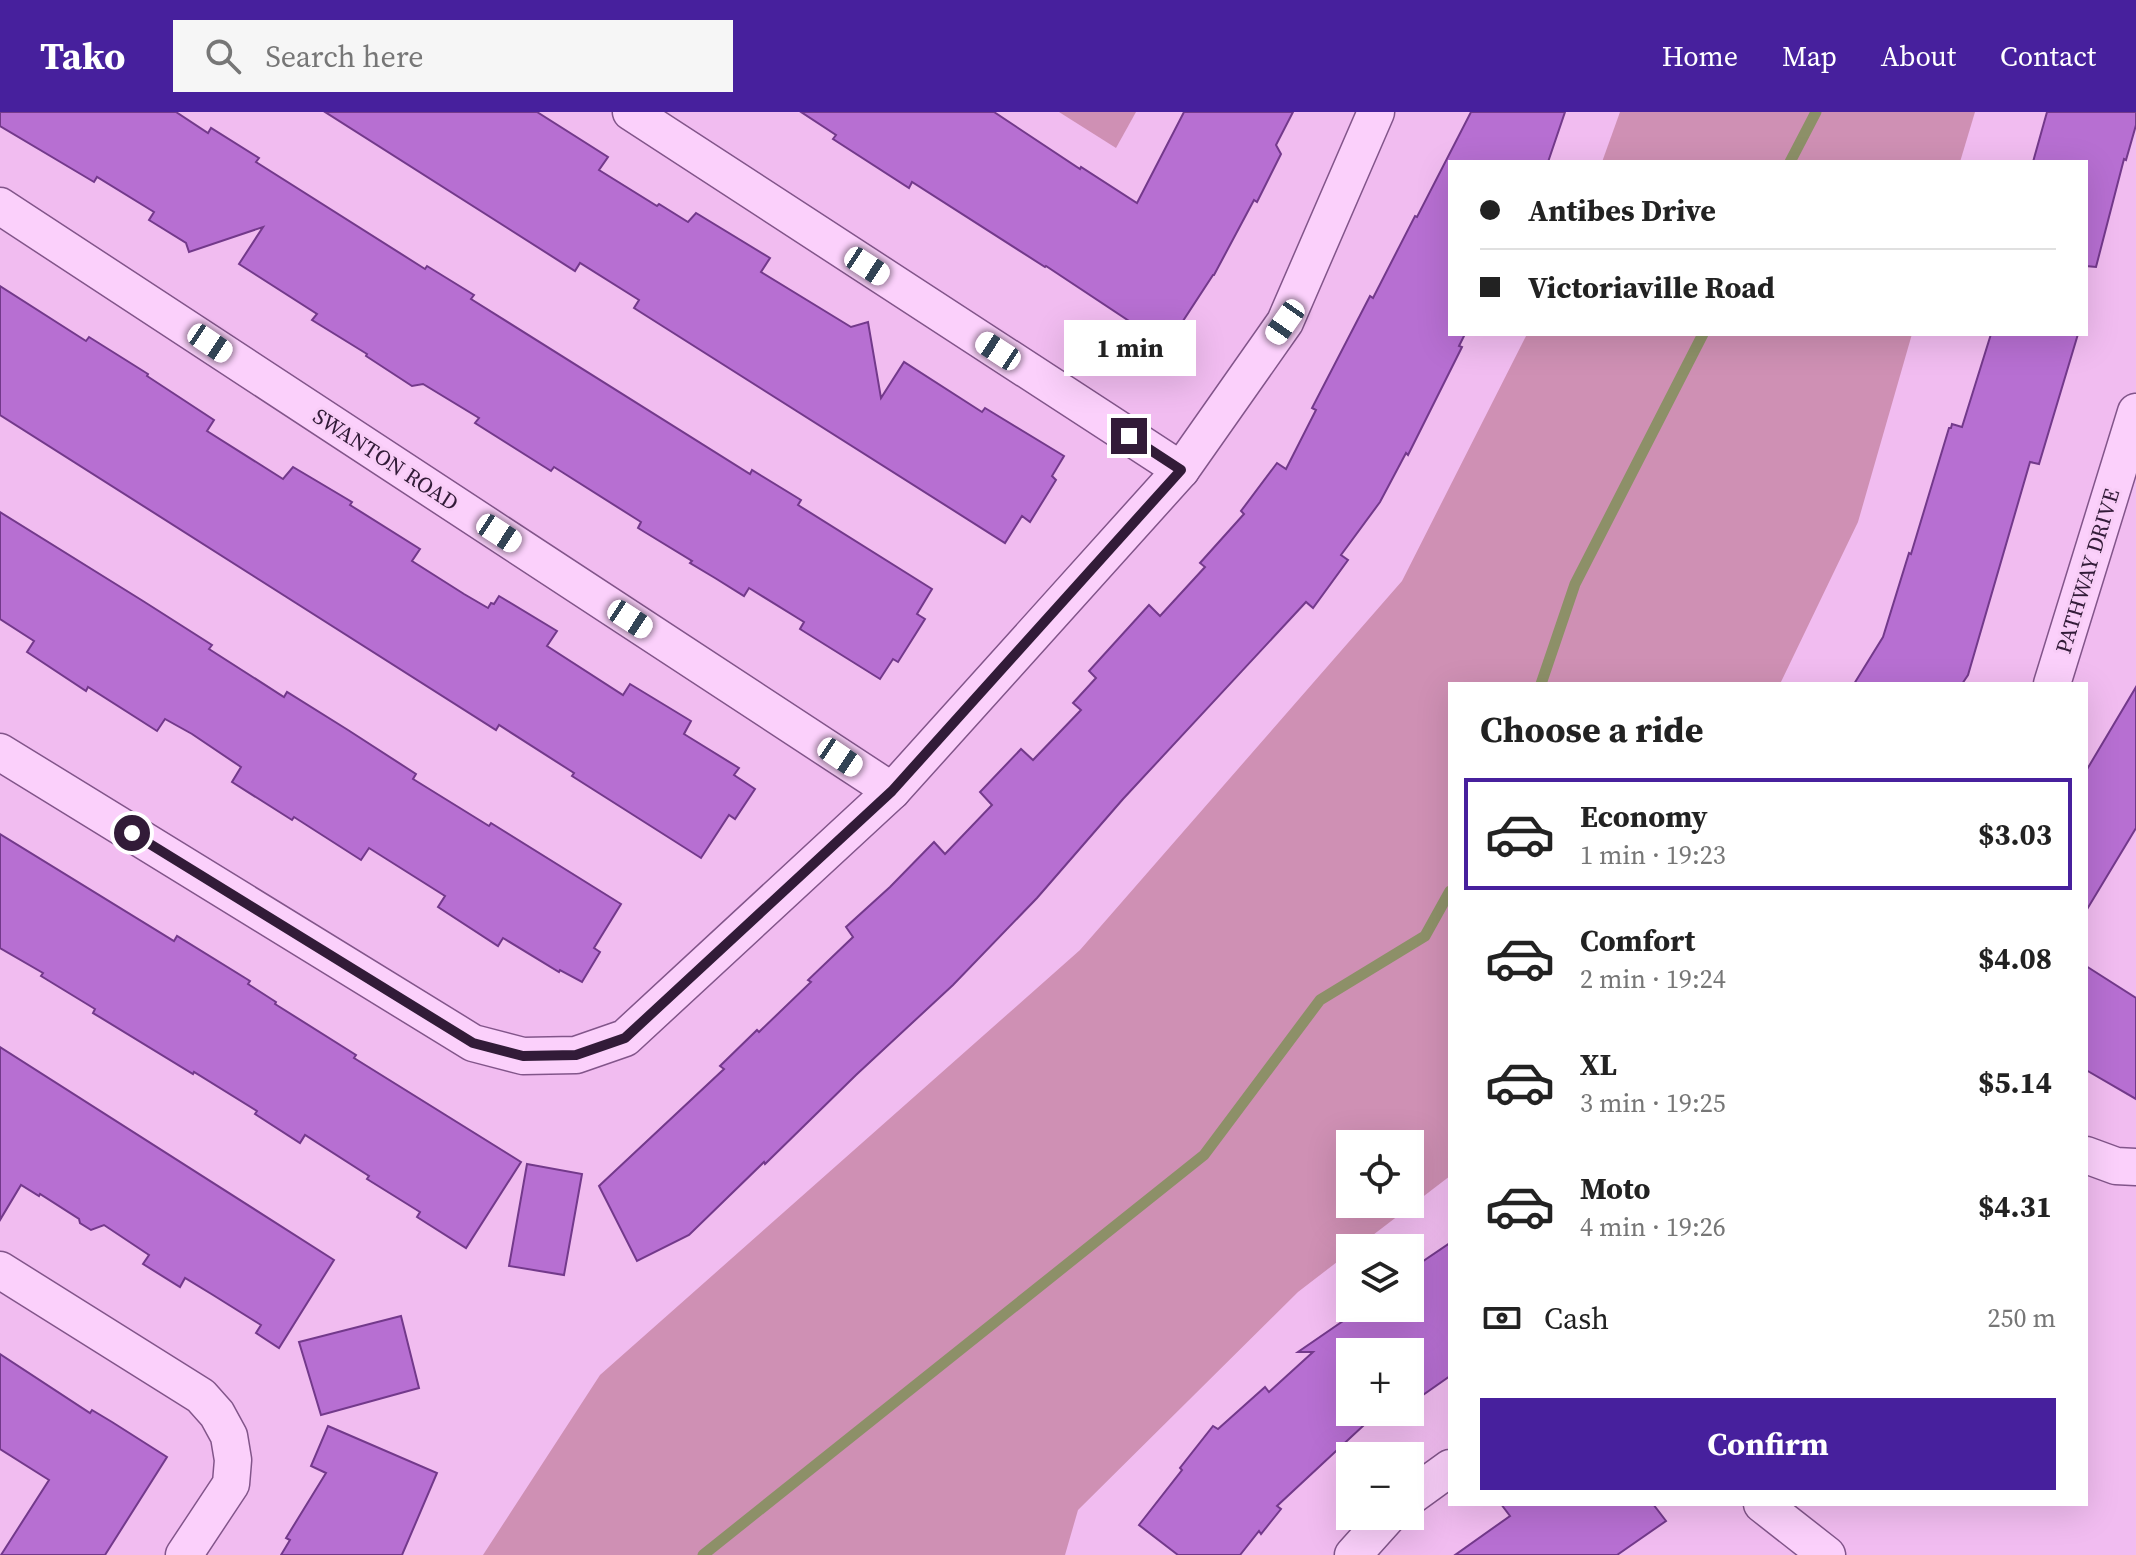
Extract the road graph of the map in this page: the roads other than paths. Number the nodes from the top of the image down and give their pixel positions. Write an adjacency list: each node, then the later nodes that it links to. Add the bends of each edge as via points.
1 (631, 112): 5 (street)
2 (1376, 112): 5 (street, via 1285,322)
3 (0, 206): 8 (street, SWANTON ROAD)
4 (2136, 412): 6 (street, PATHWAY DRIVE)
5 (1181, 470): 8 (street)
6 (2053, 682)
7 (0, 752): 8 (street, via 473,1043 523,1056 576,1055 625,1038)
8 (892, 791)
9 (2088, 1156): 10 (street)
10 (2136, 1167)
11 (0, 1270): 16 (street, via 201,1396 217,1414 229,1436 231,1484)
12 (1448, 1469): 13 (street)
13 (1424, 1487)
14 (1765, 1506): 18 (street)
15 (1375, 1530): 17 (street)
16 (184, 1555)
17 (1353, 1555)
18 (1827, 1555)

